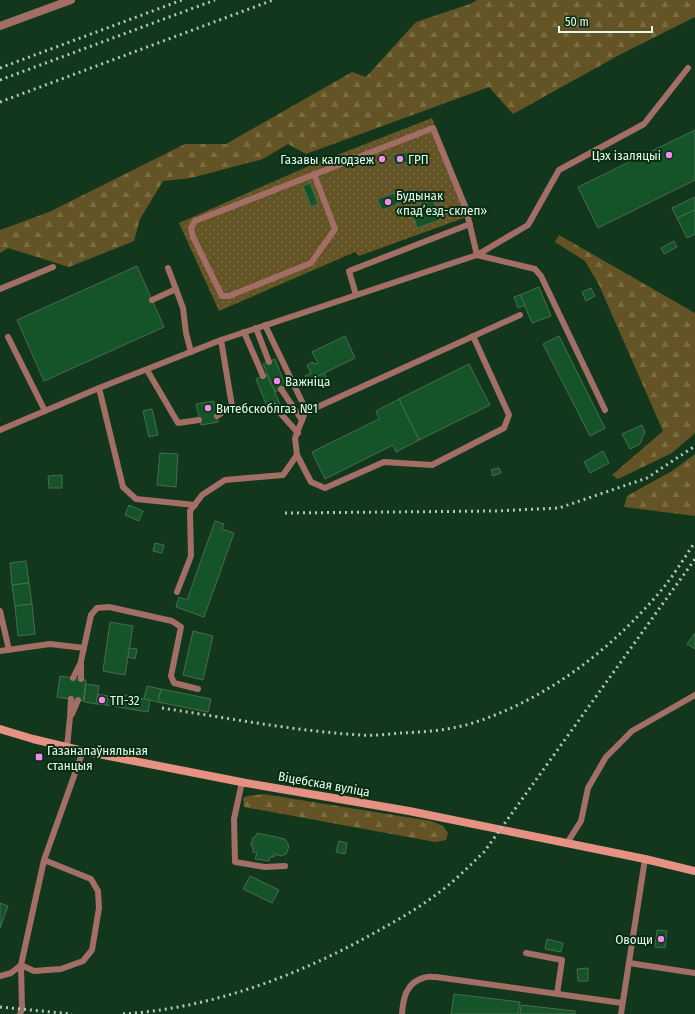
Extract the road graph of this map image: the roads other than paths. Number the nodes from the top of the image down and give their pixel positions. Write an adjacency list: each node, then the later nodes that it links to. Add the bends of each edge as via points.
1 (71, 0): 2 (street)
2 (0, 26)
3 (688, 68): 6 (lane, via 644,124 559,170 528,225)
4 (314, 174): 4 (lane, via 196,221 191,228 193,237 222,296 229,296 311,263 335,229); 5 (lane, via 433,128)
5 (470, 224): 6 (lane); 11 (lane, via 348,271)
6 (477, 255): 11 (lane); 28 (lane, via 535,269 541,276)
7 (53, 266): 9 (lane)
8 (168, 268): 10 (lane)
9 (0, 289)
10 (176, 289): 12 (lane); 20 (lane, via 183,308)
11 (356, 295): 14 (lane)
12 (152, 300)
13 (520, 315): 17 (lane)
14 (265, 325): 15 (lane); 27 (lane)
15 (256, 328): 16 (lane); 21 (lane)
16 (244, 332): 19 (lane); 23 (lane)
17 (473, 336): 27 (lane); 35 (lane, via 509,415 504,428 432,465 384,462 325,488 311,482)
18 (8, 337): 29 (lane)
19 (221, 340): 20 (lane); 30 (lane, via 232,406)
20 (191, 352): 22 (lane)
21 (269, 362)
22 (148, 370): 24 (lane); 31 (lane, via 178,423)
23 (263, 376)
24 (100, 388): 29 (lane); 36 (lane, via 123,487 136,499)
25 (281, 390): 32 (lane)
26 (274, 406): 34 (lane)
27 (306, 410): 32 (lane)
28 (605, 410)
29 (45, 411): 33 (lane)
30 (217, 416)
31 (199, 420)
32 (302, 420): 34 (lane)
33 (0, 430)
34 (298, 432): 35 (lane, via 295,438)
35 (297, 455): 36 (lane, via 283,475 225,480 202,495)
36 (195, 505): 37 (lane, via 190,511 191,556)
37 (177, 592)
38 (0, 611): 40 (lane)
39 (84, 648): 40 (lane, via 50,644); 42 (lane); 45 (lane, via 91,615 97,608 109,607 172,621 181,627 171,676 174,683)
40 (9, 650): 41 (lane)
41 (0, 651)
42 (81, 660): 43 (lane); 44 (lane)
43 (73, 678)
44 (81, 680)
45 (198, 688)
46 (695, 695): 54 (lane, via 632,731 606,757 588,788 581,821)
47 (70, 699): 49 (lane)
48 (78, 700): 49 (lane)
49 (70, 717): 51 (lane)
50 (0, 729): 51 (main road, Віцебская вуліца)
51 (67, 747): 52 (main road, Віцебская вуліца)
52 (83, 751): 53 (main road, Віцебская вуліца); 56 (lane)
53 (242, 782): 54 (main road, Віцебская вуліца, via 409,811); 57 (lane, via 234,819 235,862 264,867)
54 (568, 843): 55 (main road, Віцебская вуліца)
55 (645, 859): 58 (main road, Віцебская вуліца); 60 (lane)
56 (44, 860): 61 (lane); 61 (lane, via 90,879 98,891 99,908 92,950 83,962 61,969 34,971)
57 (285, 866)
58 (695, 871)
59 (526, 954): 64 (lane, via 562,960)
60 (629, 962): 62 (lane); 65 (lane)
61 (21, 965): 63 (lane, via 11,973); 66 (lane)
62 (695, 973)
63 (0, 976)
64 (557, 994): 65 (lane); 67 (lane, via 436,977 423,978 412,984 404,996)
65 (622, 1003): 68 (lane)
66 (20, 1014)
67 (402, 1014)
68 (621, 1014)

